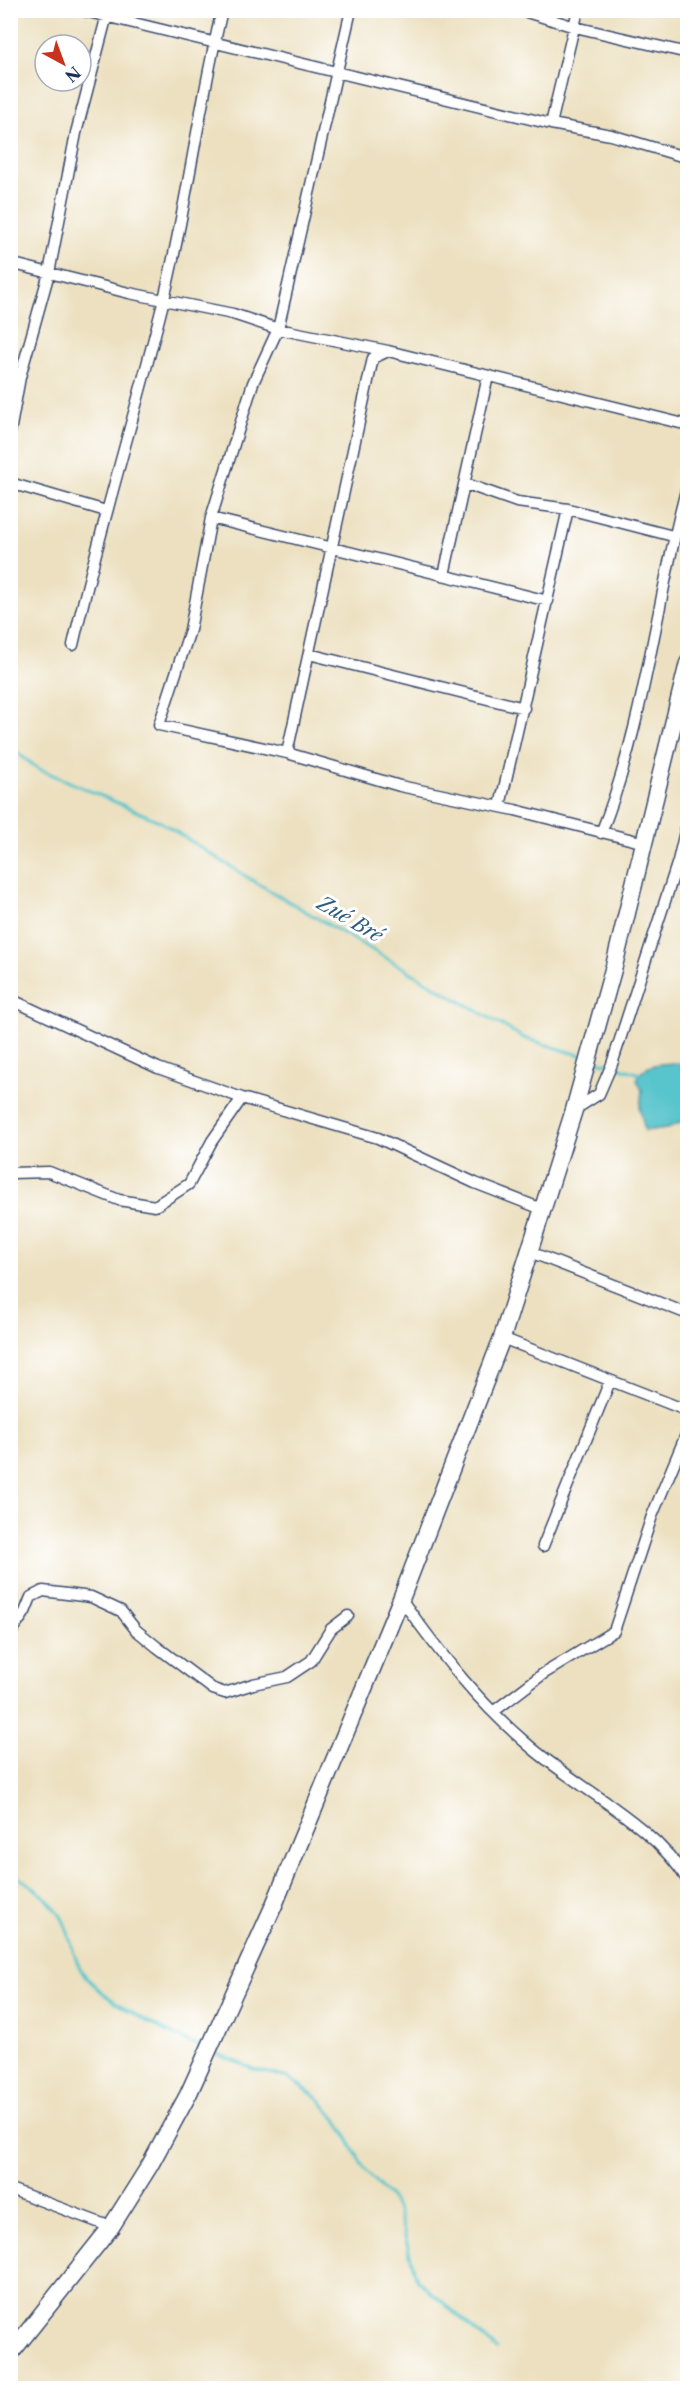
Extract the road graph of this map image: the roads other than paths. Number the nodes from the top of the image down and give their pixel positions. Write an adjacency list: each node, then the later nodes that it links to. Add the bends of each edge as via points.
1 (80, 10): 6 (street)
2 (222, 10): 8 (street)
3 (351, 10): 10 (street)
4 (520, 10): 7 (street)
5 (578, 10): 7 (street)
6 (107, 14): 8 (street); 14 (street, via 76,133)
7 (575, 27): 9 (street); 11 (street)
8 (214, 44): 10 (street); 15 (street)
9 (687, 52)
10 (337, 73): 11 (street); 16 (street)
11 (551, 124): 12 (street, via 611,135)
12 (687, 158)
13 (10, 262): 14 (street)
14 (49, 273): 15 (street); 20 (street, via 20,377)
15 (164, 299): 16 (street); 25 (street)
16 (278, 328): 17 (street); 26 (street, via 253,383)
17 (388, 351): 18 (street); 28 (street, via 373,358)
18 (488, 376): 19 (street); 23 (street)
19 (687, 425)
20 (10, 432)
21 (10, 483): 25 (street)
22 (687, 483): 27 (street)
23 (466, 484): 24 (street, via 517,502); 29 (street)
24 (568, 509): 27 (street); 30 (street)
25 (106, 511): 31 (street)
26 (211, 518): 28 (street); 35 (street, via 190,630 159,725)
27 (673, 536): 38 (street, via 621,781)
28 (332, 548): 29 (street); 32 (street)
29 (444, 575): 30 (street)
30 (548, 601): 34 (street)
31 (73, 645)
32 (309, 654): 34 (street); 35 (street)
33 (687, 663): 39 (main road)
34 (524, 708): 36 (street)
35 (288, 753): 36 (street, via 400,786)
36 (500, 807): 38 (street)
37 (687, 819): 42 (street, via 678,861 612,1064 599,1094)
38 (601, 833): 39 (street)
39 (645, 843): 42 (main road)
40 (10, 999): 41 (street, via 158,1068)
41 (242, 1098): 43 (street, via 212,1141 189,1185 155,1206 118,1200 49,1172); 44 (street, via 378,1138)
42 (574, 1110): 44 (main road)
43 (10, 1173)
44 (542, 1209): 45 (main road)
45 (530, 1252): 46 (street); 47 (main road)
46 (687, 1314)
47 (502, 1338): 48 (street); 52 (main road)
48 (610, 1381): 49 (street); 51 (street)
49 (687, 1411)
50 (687, 1430): 55 (street, via 652,1516 614,1631 543,1674)
51 (543, 1546)
52 (401, 1599): 55 (street, via 444,1659); 58 (main road, via 274,1905 189,2095)
53 (348, 1616): 54 (street, via 331,1629 311,1660 287,1677 225,1694 157,1647 121,1611 91,1596 43,1591 31,1597)
54 (10, 1634)
55 (493, 1712): 56 (street, via 527,1745 648,1835)
56 (687, 1881)
57 (10, 2189): 58 (street)
58 (111, 2227): 59 (main road)
59 (10, 2354)

